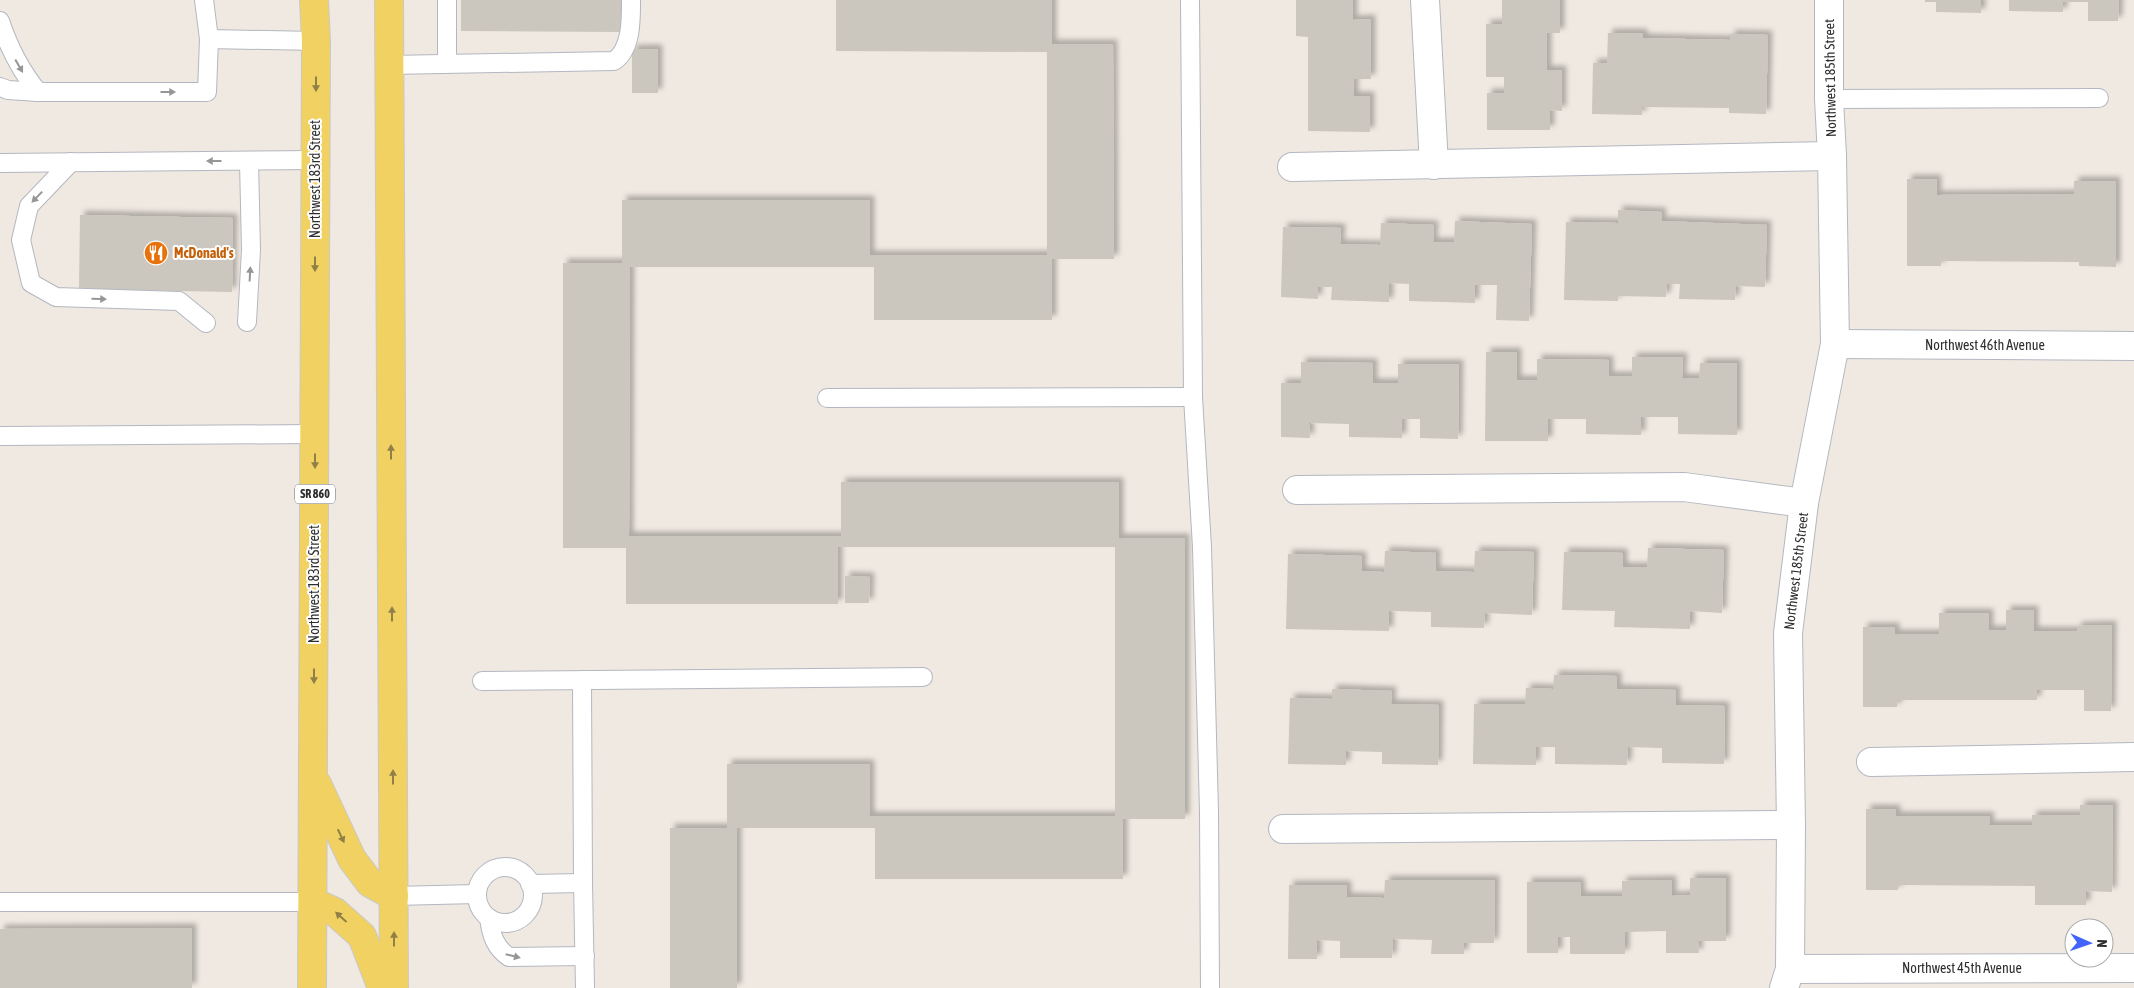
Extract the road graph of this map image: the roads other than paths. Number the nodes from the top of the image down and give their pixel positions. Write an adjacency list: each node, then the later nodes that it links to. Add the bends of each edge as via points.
1 (204, 0): 10 (lane)
2 (314, 0): 11 (main road, Northwest 183rd Street / SR 860)
3 (389, 0): 13 (main road)
4 (447, 0): 12 (lane)
5 (631, 0): 12 (lane, via 631,30 621,54 614,60)
6 (1190, 0): 29 (lane)
7 (1426, 0): 23 (street)
8 (1829, 0): 17 (street, Northwest 185th Street)
9 (0, 21): 15 (lane, one-way to 15, via 10,50)
10 (209, 39): 11 (lane); 15 (lane, one-way to 10, via 207,92)
11 (316, 41): 19 (main road, Northwest 183rd Street / SR 860, one-way to 19)
12 (446, 63): 13 (lane)
13 (389, 64): 46 (main road, one-way to 13)
14 (0, 88): 15 (lane)
15 (38, 92)
16 (2099, 98): 17 (lane)
17 (1829, 99): 18 (street, Northwest 185th Street)
18 (1832, 156): 23 (street, Northwest 185th Street); 27 (street, Northwest 185th Street)
19 (315, 160): 20 (lane); 31 (main road, Northwest 183rd Street / SR 860, one-way to 31)
20 (249, 161): 21 (lane, one-way to 21); 26 (lane, one-way to 20, via 251,250)
21 (71, 162): 22 (lane); 25 (lane, one-way to 25, via 29,206 21,240 31,283 56,297 179,301)
22 (0, 163)
23 (1434, 165): 24 (street, Northwest 185th Street)
24 (1292, 167)
25 (206, 322)
26 (247, 322)
27 (1835, 344): 28 (street, Northwest 46th Avenue); 34 (street, Northwest 185th Street)
28 (2134, 346)
29 (1194, 397): 30 (lane); 57 (lane, via 1202,547)
30 (827, 398)
31 (315, 434): 32 (lane); 40 (main road, Northwest 183rd Street / SR 860, one-way to 40)
32 (0, 436)
33 (1298, 490): 34 (street, via 1684,487)
34 (1804, 502): 41 (street, Northwest 185th Street, via 1788,633)
35 (923, 677): 36 (lane)
36 (582, 680): 37 (lane); 43 (lane)
37 (482, 681)
38 (2134, 757): 39 (street)
39 (1871, 762)
40 (313, 776): 46 (main road, one-way to 46, via 352,859 370,883); 48 (main road, Northwest 183rd Street / SR 860)
41 (1791, 825): 42 (street); 52 (street, Northwest 185th Street)
42 (1283, 829)
43 (583, 883): 44 (lane); 50 (lane)
44 (530, 884): 45 (lane, via 523,873 506,866 483,877); 49 (lane, via 532,898 524,915 507,922)
45 (477, 894): 46 (lane); 49 (lane, via 478,903)
46 (394, 896): 55 (main road, one-way to 46)
47 (0, 902): 48 (lane)
48 (313, 902): 53 (main road, Northwest 183rd Street / SR 860); 54 (main road, one-way to 48, via 362,936 335,912)
49 (489, 918): 50 (lane, one-way to 50, via 492,935 509,957)
50 (584, 956): 56 (lane)
51 (2134, 968): 52 (street, Northwest 45th Avenue)
52 (1787, 979)
53 (312, 988)
54 (382, 988)
55 (394, 988)
56 (585, 988)
57 (1210, 988)

